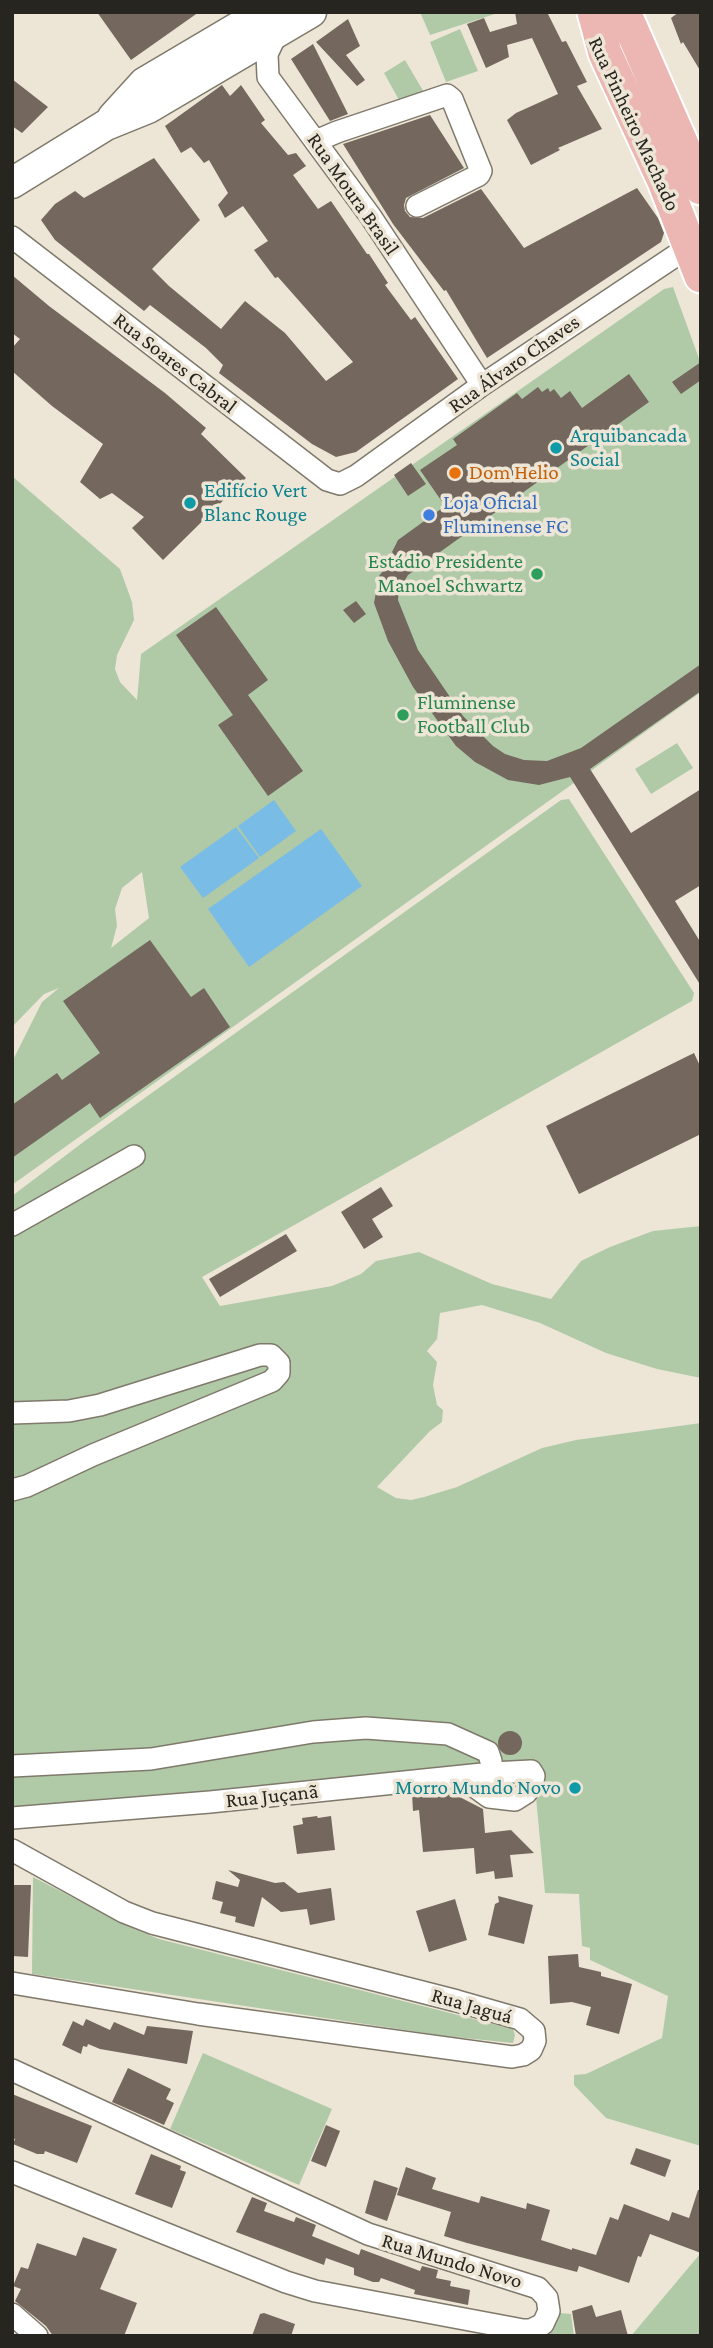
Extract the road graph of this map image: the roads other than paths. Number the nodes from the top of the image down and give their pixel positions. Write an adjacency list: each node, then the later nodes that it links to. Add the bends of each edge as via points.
1 (312, 12): 4 (street)
2 (579, 12): 6 (street, Rua Pinheiro Machado)
3 (594, 12): 6 (main road)
4 (267, 20): 7 (street, Rua Moura Brasil, via 268,77); 8 (street, via 148,108 106,125)
5 (631, 21): 9 (main road, Rua Pinheiro Machado)
6 (605, 54): 12 (main road, Rua Pinheiro Machado)
7 (316, 141): 10 (street, via 447,95 481,171); 13 (street, Rua Moura Brasil)
8 (12, 183)
9 (701, 188)
10 (417, 206)
11 (12, 237): 14 (street, Rua Soares Cabral, via 327,480)
12 (695, 261): 13 (street, Rua Álvaro Chaves)
13 (482, 385): 14 (street, Rua Álvaro Chaves)
14 (340, 484)
15 (134, 1156): 16 (street)
16 (12, 1225)
17 (12, 1413): 18 (street, via 100,1405 260,1355 271,1355 279,1363 279,1373 272,1381)
18 (12, 1490)
19 (12, 1766): 20 (street, via 151,1759 313,1732 366,1728 448,1734 488,1752)
20 (492, 1773): 21 (street, Rua Juçanã); 21 (street, Rua Juçanã, via 531,1771 534,1776 532,1786 515,1800 489,1797)
21 (461, 1777): 22 (street, Rua Juçanã)
22 (12, 1818)
23 (12, 1850): 24 (street, Rua Jaguá, via 152,1923 520,2020 534,2031 535,2041 531,2050 512,2057)
24 (12, 1983)
25 (12, 2070): 26 (street, Rua Mundo Novo, via 368,2234 538,2288 550,2311 543,2323 523,2330 327,2294 286,2282)
26 (12, 2172)
27 (12, 2314): 28 (street)
28 (37, 2336)

